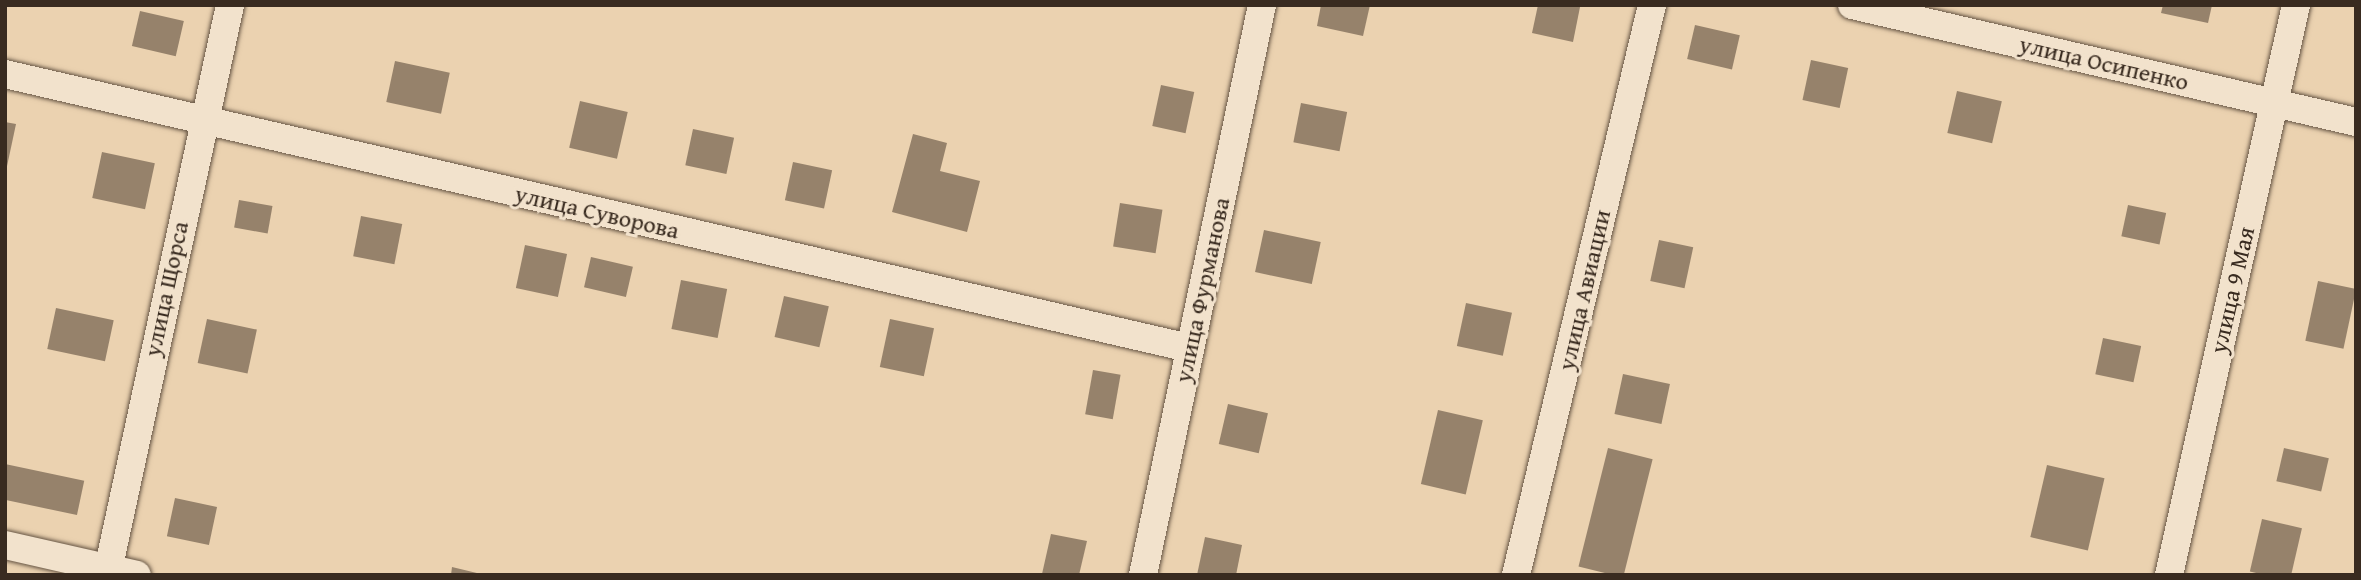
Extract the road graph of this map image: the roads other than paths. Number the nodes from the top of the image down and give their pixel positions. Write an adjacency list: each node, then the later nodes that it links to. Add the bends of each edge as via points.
1 (230, 5): 8 (street, улица Щорса)
2 (1262, 5): 10 (street, улица Фурманова)
3 (1652, 5): 15 (street, улица Авиации)
4 (1852, 5): 7 (street, улица Осипенко)
5 (2296, 5): 7 (street, улица 9 Мая)
6 (5, 74): 8 (street, улица Суворова)
7 (2273, 102): 9 (street, улица Осипенко); 16 (street, улица 9 Мая)
8 (201, 121): 10 (street, улица Суворова); 12 (street, улица Щорса)
9 (2356, 122)
10 (1189, 348): 14 (street, улица Фурманова)
11 (5, 545): 12 (street)
12 (107, 572): 13 (street)
13 (137, 575)
14 (1143, 575)
15 (1516, 575)
16 (2169, 575)

